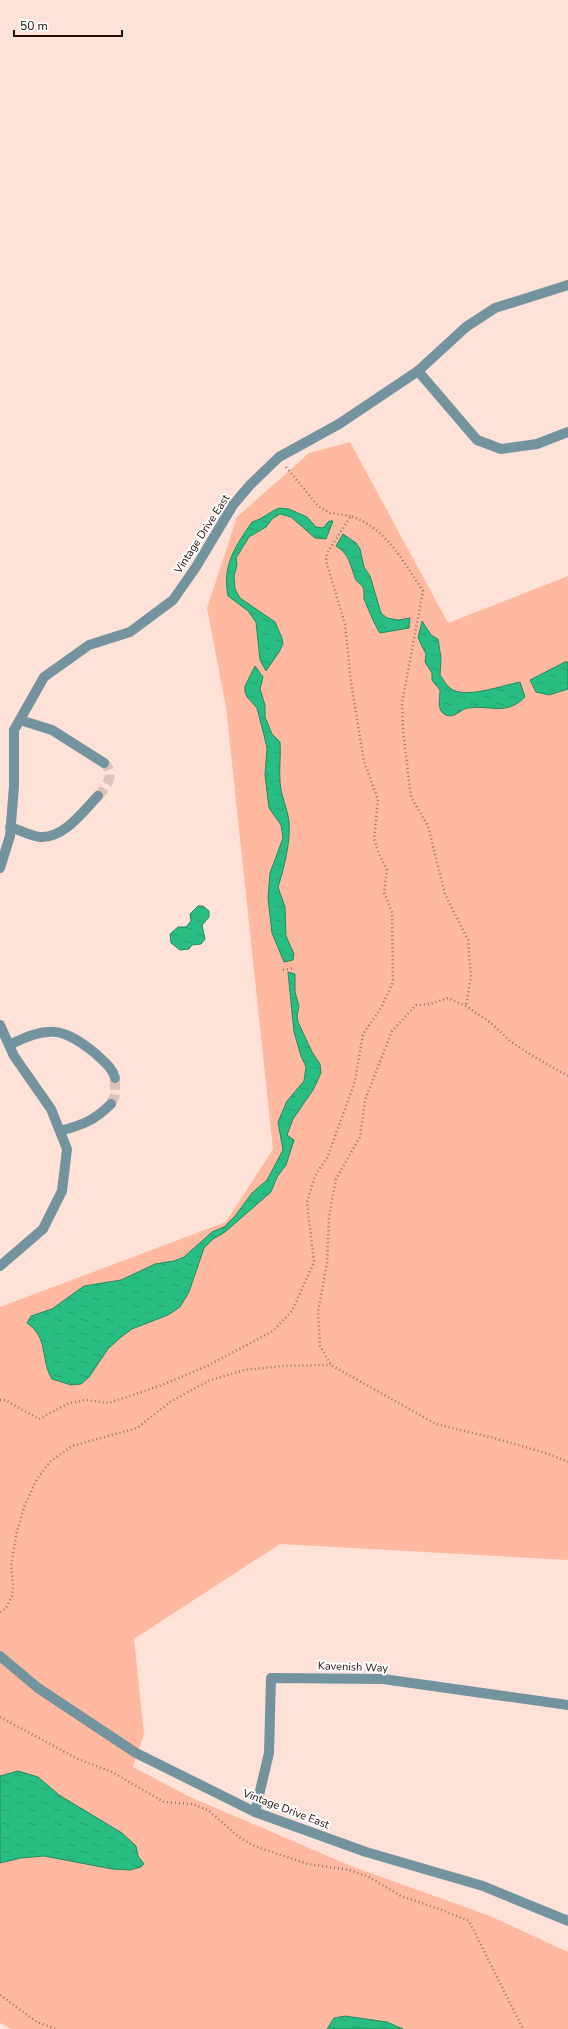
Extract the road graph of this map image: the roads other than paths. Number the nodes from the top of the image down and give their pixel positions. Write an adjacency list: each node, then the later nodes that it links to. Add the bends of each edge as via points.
1 (568, 285): 2 (street, Vintage Drive East, via 495,308 466,327)
2 (418, 371): 3 (street, via 476,440 501,450 537,444); 4 (street, Vintage Drive East, via 340,424 279,457 250,485 234,505 173,600 130,632 89,645 44,677)
3 (568, 432)
4 (20, 720): 5 (street, via 52,730); 7 (street, Vintage Drive East, via 14,730 14,786)
5 (104, 763)
6 (98, 796): 7 (street, via 66,828 55,835 39,837)
7 (10, 827): 8 (street, Vintage Drive East, via 10,836)
8 (0, 868)
9 (0, 1025): 10 (street)
10 (9, 1045): 11 (street, via 39,1033 62,1032 74,1038 108,1065); 13 (street, via 51,1110)
11 (115, 1078)
12 (111, 1104): 13 (street, via 86,1124)
13 (60, 1131): 14 (street, via 68,1149 62,1191 43,1229)
14 (0, 1266)
15 (0, 1656): 17 (street, Vintage Drive East, via 38,1688 136,1753)
16 (568, 1705): 17 (street, Kavenish Way, via 383,1679 271,1678 269,1753)
17 (255, 1812): 18 (street, Vintage Drive East, via 366,1852 483,1886)
18 (568, 1921)

